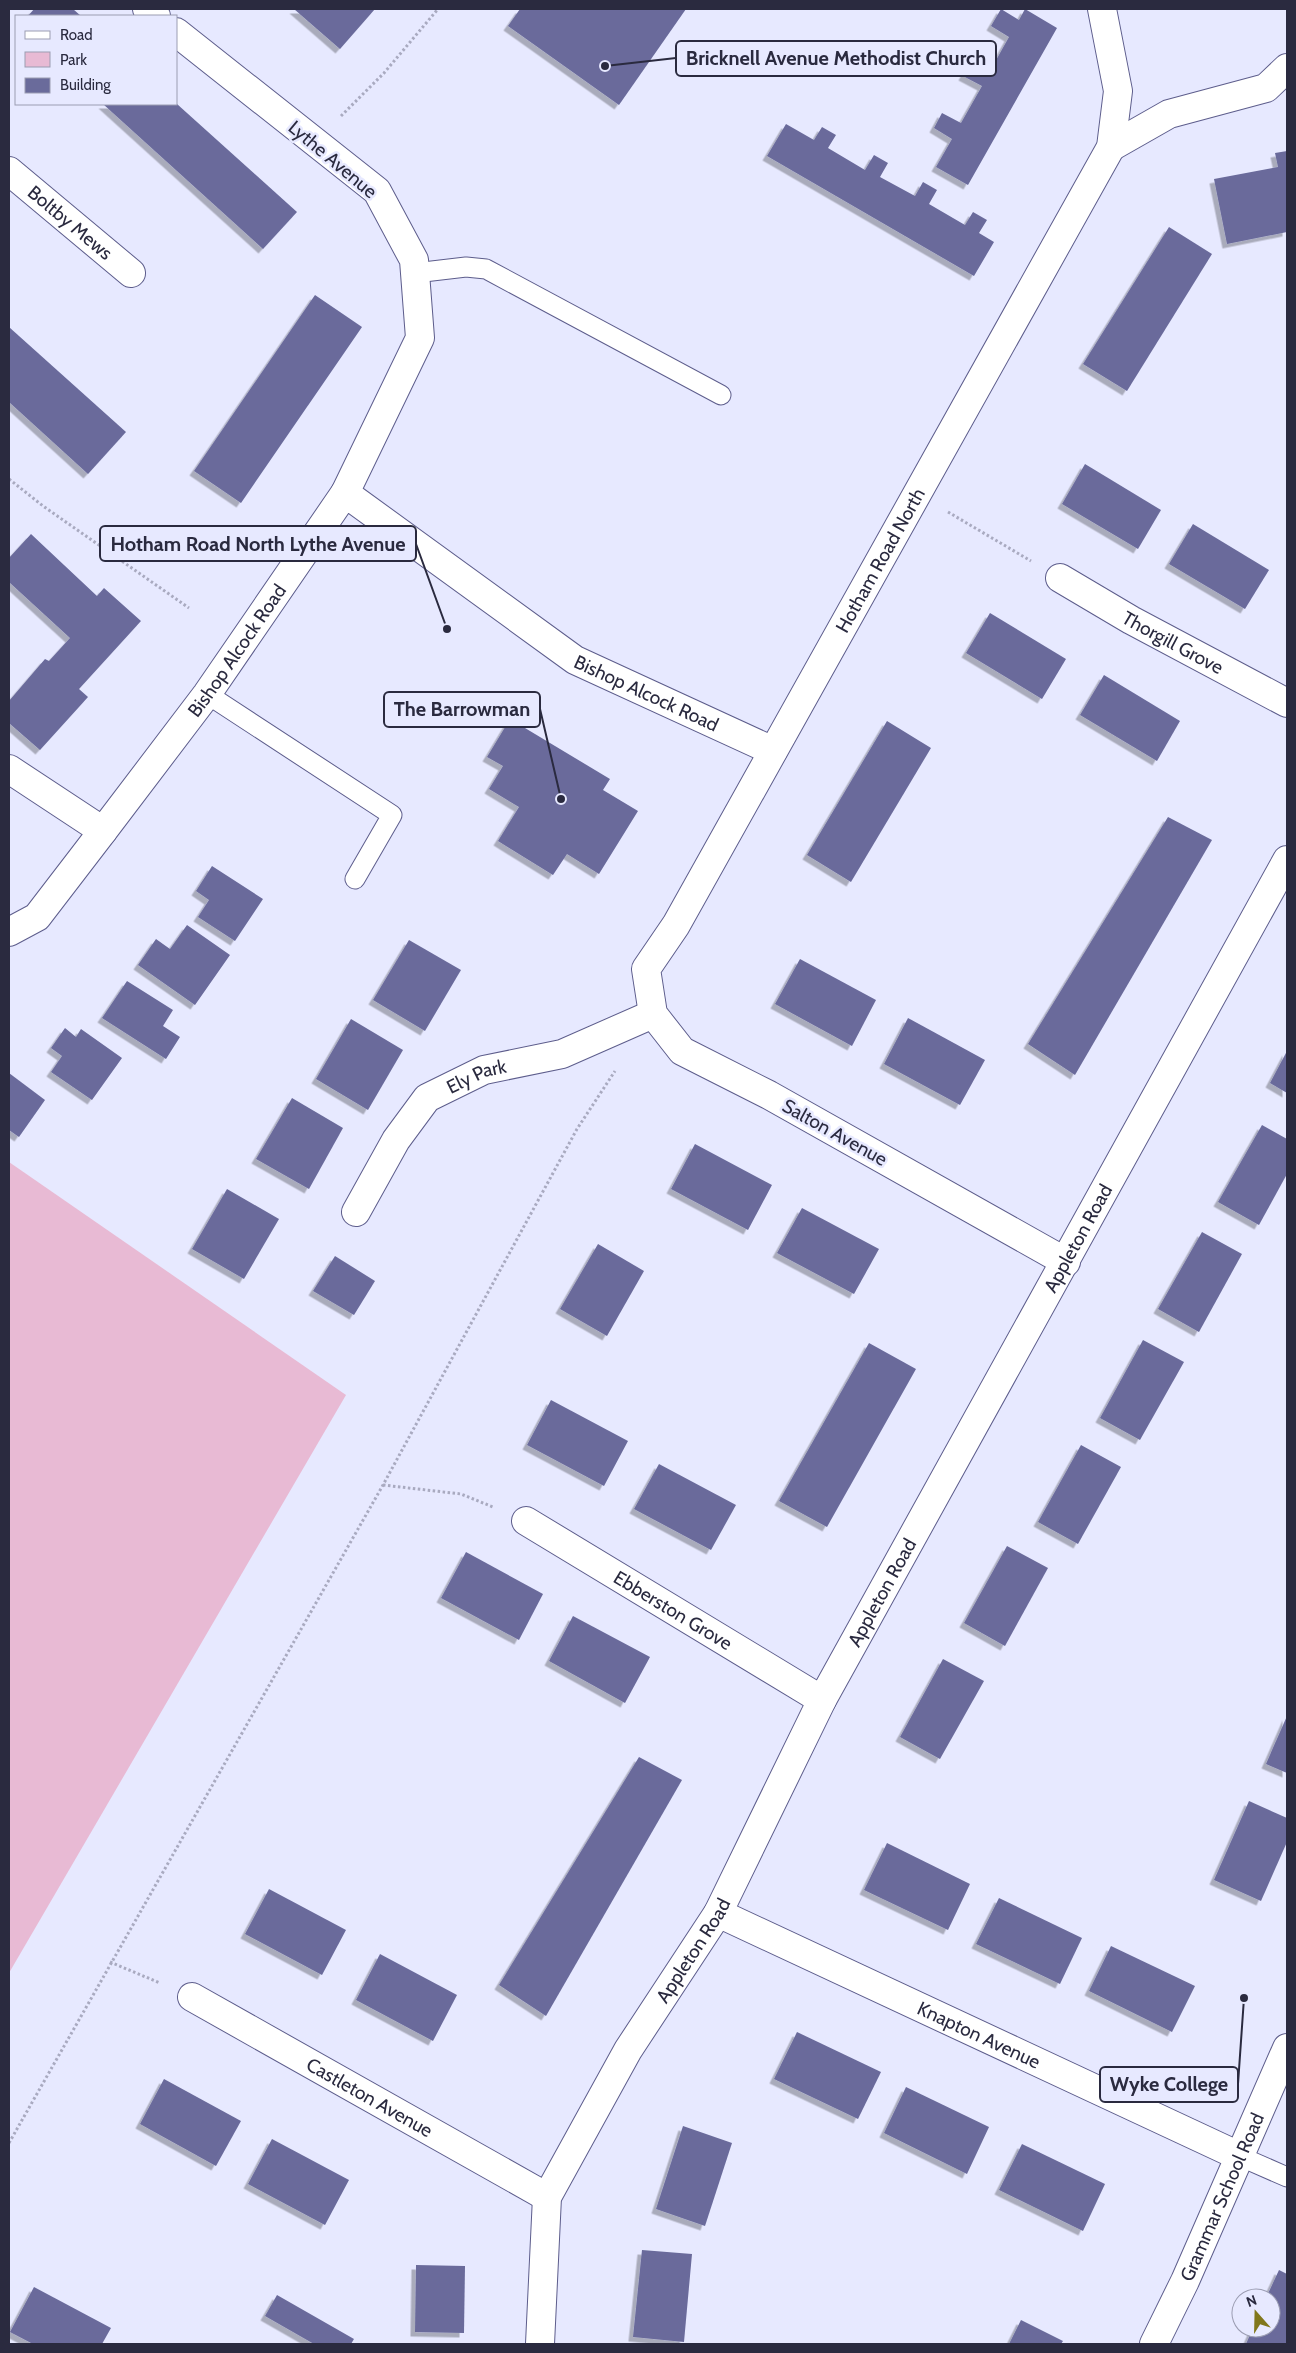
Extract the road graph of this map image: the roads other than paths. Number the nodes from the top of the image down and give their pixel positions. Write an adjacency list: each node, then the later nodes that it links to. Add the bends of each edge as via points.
1 (1102, 9): 4 (street, Hotham Road North, via 1118,91)
2 (178, 34): 7 (street, Lythe Avenue, via 377,191 414,260)
3 (1287, 68): 4 (street, via 1266,88 1169,114)
4 (1110, 147): 13 (street, Hotham Road North)
5 (9, 171): 6 (street, Boltby Mews)
6 (132, 273)
7 (415, 273): 8 (lane, via 466,267 486,269); 9 (street, Lythe Avenue, via 420,338)
8 (721, 395)
9 (345, 492): 11 (street, Bishop Alcock Road); 13 (street, Bishop Alcock Road, via 575,660)
10 (1060, 578): 12 (street, Thorgill Grove, via 1131,620)
11 (208, 694): 15 (street, Bishop Alcock Road); 17 (lane, via 392,815)
12 (1287, 703)
13 (773, 751): 19 (street, Hotham Road North, via 676,926)
14 (9, 768): 15 (street)
15 (103, 831): 18 (street, Bishop Alcock Road, via 37,917)
16 (1287, 860): 22 (street, Appleton Road)
17 (355, 879)
18 (9, 932)
19 (646, 969): 20 (street, Salton Avenue)
20 (653, 1014): 21 (street, Ely Park, via 562,1054 484,1070 427,1098 396,1140); 22 (street, Salton Avenue, via 682,1051 769,1095)
21 (356, 1212)
22 (1066, 1262): 24 (street, Appleton Road)
23 (526, 1521): 24 (street, Ebberston Grove)
24 (822, 1700): 25 (street, Appleton Road)
25 (718, 1913): 28 (street, Knapton Avenue); 30 (street, Appleton Road, via 628,2050)
26 (192, 1997): 30 (street, Castleton Avenue)
27 (1287, 2048): 28 (street, Grammar School Road)
28 (1239, 2156): 29 (lane); 32 (street, Grammar School Road)
29 (1287, 2176)
30 (547, 2197): 31 (street, Appleton Road)
31 (540, 2344)
32 (1154, 2344)

